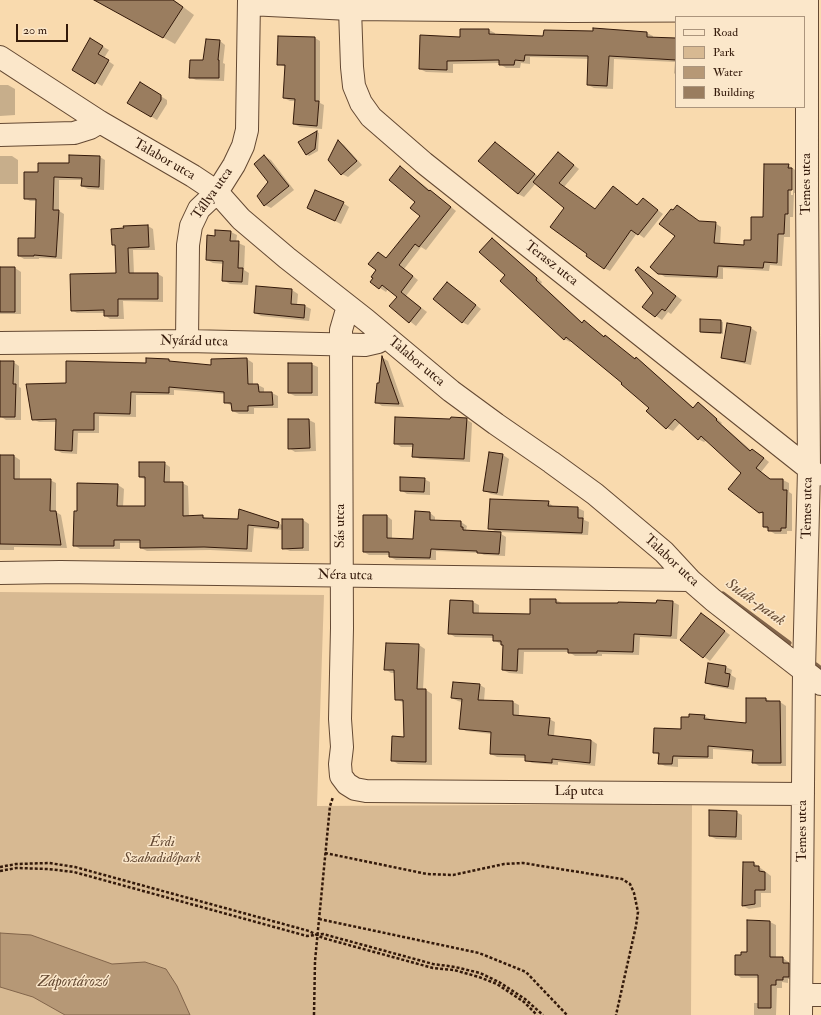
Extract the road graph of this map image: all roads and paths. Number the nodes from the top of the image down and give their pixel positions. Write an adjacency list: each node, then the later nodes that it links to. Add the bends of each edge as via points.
1 (249, 2): 3 (street); 7 (street, Tállya utca, via 247,130 234,165)
2 (807, 5): 3 (street, via 563,11); 8 (street, Temes utca)
3 (350, 9): 14 (street, Terasz utca, via 354,86 361,103 371,116 424,163)
4 (0, 56): 5 (street, Talabor utca)
5 (100, 122): 6 (street, via 74,133); 7 (street, Talabor utca)
6 (0, 135)
7 (217, 192): 9 (street, Talabor utca, via 247,224); 11 (street, Tállya utca, via 199,209 191,226 188,245)
8 (814, 197): 14 (street, Temes utca)
9 (348, 306): 10 (street, Talabor utca); 13 (street, Sás utca, via 341,330)
10 (386, 337): 13 (street, Nyárád utca, via 365,345); 17 (street, Talabor utca, via 451,391 595,494 664,552)
11 (188, 341): 12 (street, Nyárád utca); 13 (street, Nyárád utca)
12 (0, 343)
13 (341, 345): 16 (street, Sás utca)
14 (815, 474): 18 (street, Temes utca)
15 (0, 573): 16 (street, Néra utca)
16 (341, 576): 17 (street, Néra utca); 20 (street, Sás utca, via 340,764)
17 (690, 580): 18 (street, Talabor utca)
18 (804, 671): 19 (street, Talabor utca); 21 (street, Temes utca)
19 (821, 684)
20 (348, 782): 21 (street, Láp utca, via 374,791); 22 (path, via 330,806)
21 (803, 794): 27 (street, Temes utca)
22 (325, 853): 25 (path); 32 (path, via 427,874 453,875 504,864 523,863 622,879 630,884 638,912)
23 (0, 867): 26 (path, via 49,863 76,867)
24 (0, 871): 26 (path, via 32,868 74,872 307,936)
25 (319, 919): 26 (path); 31 (path, via 479,953 526,972)
26 (317, 935): 28 (path); 29 (path, via 433,968 454,970 479,977 497,984 524,1002); 30 (path, via 323,934 433,964 480,973 525,999)
27 (808, 1002)
28 (314, 1015)
29 (537, 1015)
30 (543, 1015)
31 (567, 1015)
32 (616, 1015)

